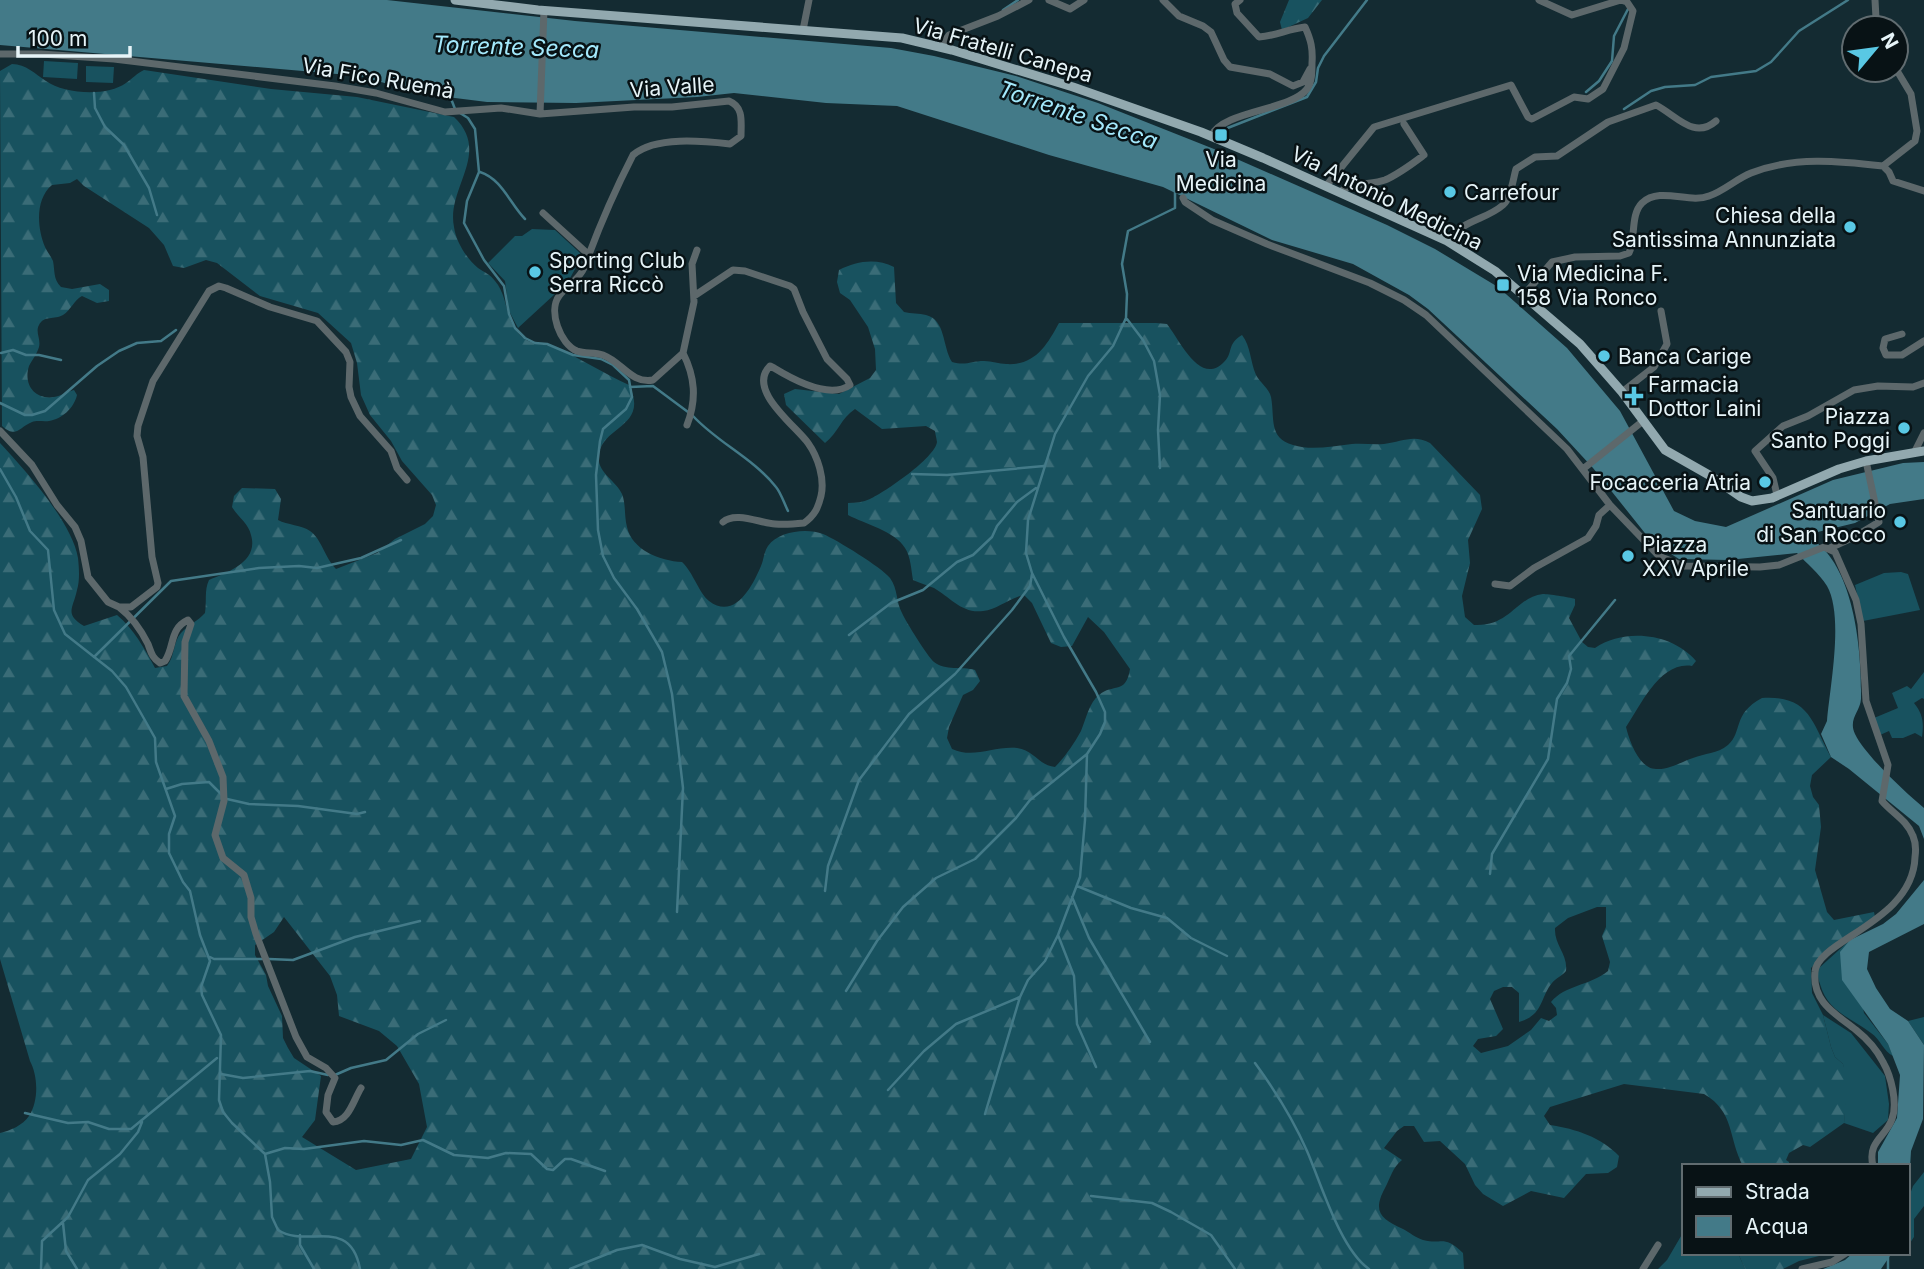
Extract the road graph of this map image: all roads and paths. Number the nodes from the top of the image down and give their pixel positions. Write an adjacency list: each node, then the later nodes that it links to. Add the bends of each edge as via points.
1 (455, 0): 9 (main road, Via Fratelli Canepa)
2 (809, 0): 10 (street)
3 (1029, 0): 11 (street, via 949,35)
4 (1049, 0): 5 (street, via 1070,9)
5 (1084, 0)
6 (1163, 0): 13 (street, via 1179,16 1211,32 1230,68 1270,74 1293,86 1303,82)
7 (1240, 0): 13 (street, via 1235,4 1237,13 1259,37 1304,27 1313,45)
8 (1539, 0): 20 (street, via 1572,15 1621,0 1628,2 1632,22 1603,89 1588,99 1574,97 1532,119 1511,85 1378,125)
9 (544, 13): 10 (main road, Via Fratelli Canepa); 15 (street)
10 (803, 30): 11 (main road, Via Fratelli Canepa, via 902,38)
11 (940, 47): 18 (main road, Via Fratelli Canepa)
12 (0, 54): 15 (street, Via Fico Ruemà, via 114,60 335,86 445,112)
13 (1312, 63): 18 (street, via 1305,92)
14 (1905, 84): 19 (street, via 1911,94 1915,141)
15 (540, 110): 27 (street, Via Valle, via 729,102 740,111 741,136 730,144 687,141 633,155)
16 (1716, 121): 25 (street, via 1699,130 1656,105 1618,118 1557,156 1535,157 1516,169 1503,205 1462,227)
17 (1404, 124): 22 (street, via 1424,155 1384,180)
18 (1206, 134): 20 (main road, Via Antonio Medicina)
19 (1883, 166): 21 (street, via 1892,181); 28 (street, via 1830,160 1782,165 1750,173 1707,197 1664,195 1646,200 1639,206 1629,253 1562,258 1552,262)
20 (1326, 186): 22 (main road, Via Antonio Medicina)
21 (1924, 191)
22 (1340, 192): 25 (main road, Via Antonio Medicina)
23 (1183, 198): 42 (street, via 1212,220 1370,283 1412,305)
24 (543, 213): 27 (street)
25 (1447, 241): 28 (main road, Via Antonio Medicina)
26 (697, 250): 29 (street, via 692,264)
27 (588, 254): 33 (street, Via Valle, via 582,272 559,295 554,307 570,348 610,357 646,381)
28 (1524, 295): 35 (main road, Via Antonio Medicina, via 1580,344)
29 (694, 296): 33 (street); 46 (street, via 733,270 790,286 827,359 850,385 841,390 810,386 766,368 770,401 815,456 822,491 817,510 804,523 734,517)
30 (1661, 312): 35 (street, via 1667,344 1654,367)
31 (1902, 334): 32 (street, via 1885,340 1886,355 1902,355)
32 (1924, 341)
33 (683, 353): 37 (street, via 694,382 693,410)
34 (1924, 383): 44 (street, via 1854,390 1783,426 1755,451 1773,478)
35 (1622, 393): 36 (main road, Via Antonio Medicina)
36 (1639, 424): 42 (street); 44 (main road, Via Antonio Medicina, via 1665,450 1741,497 1752,501)
37 (687, 425)
38 (0, 431): 49 (street, via 32,465 75,527 88,577 96,589)
39 (1924, 433): 40 (street)
40 (1919, 452): 41 (main road, Via Antonio Medicina)
41 (1866, 463): 44 (main road, Via Antonio Medicina); 47 (street, via 1879,522)
42 (1584, 467): 45 (street)
43 (407, 480): 49 (street, via 391,451 360,416 351,397 350,362 317,321 219,286 209,291 153,381 138,426 157,587 131,607)
44 (1777, 495)
45 (1610, 505): 47 (street, via 1659,556 1684,566 1779,565); 48 (street, via 1582,542 1510,586)
46 (723, 522)
47 (1827, 547): 51 (street, via 1835,552 1856,600 1866,701 1888,765 1881,797 1907,825 1916,844 1913,873 1902,895 1819,961 1814,975 1828,1009 1870,1044 1889,1074 1892,1119 1873,1147)
48 (1495, 584)
49 (119, 607): 50 (street, via 130,615 160,663 170,654 172,635 180,624 188,620 191,624 182,688 223,777 224,802 215,835 223,858 244,875 256,934 296,1037 307,1056 335,1077 326,1112 333,1122 347,1116)
50 (361, 1088)
51 (1873, 1164)
52 (1658, 1245): 54 (street)
53 (1843, 1255): 55 (street)
54 (1643, 1269)
55 (1802, 1269)

